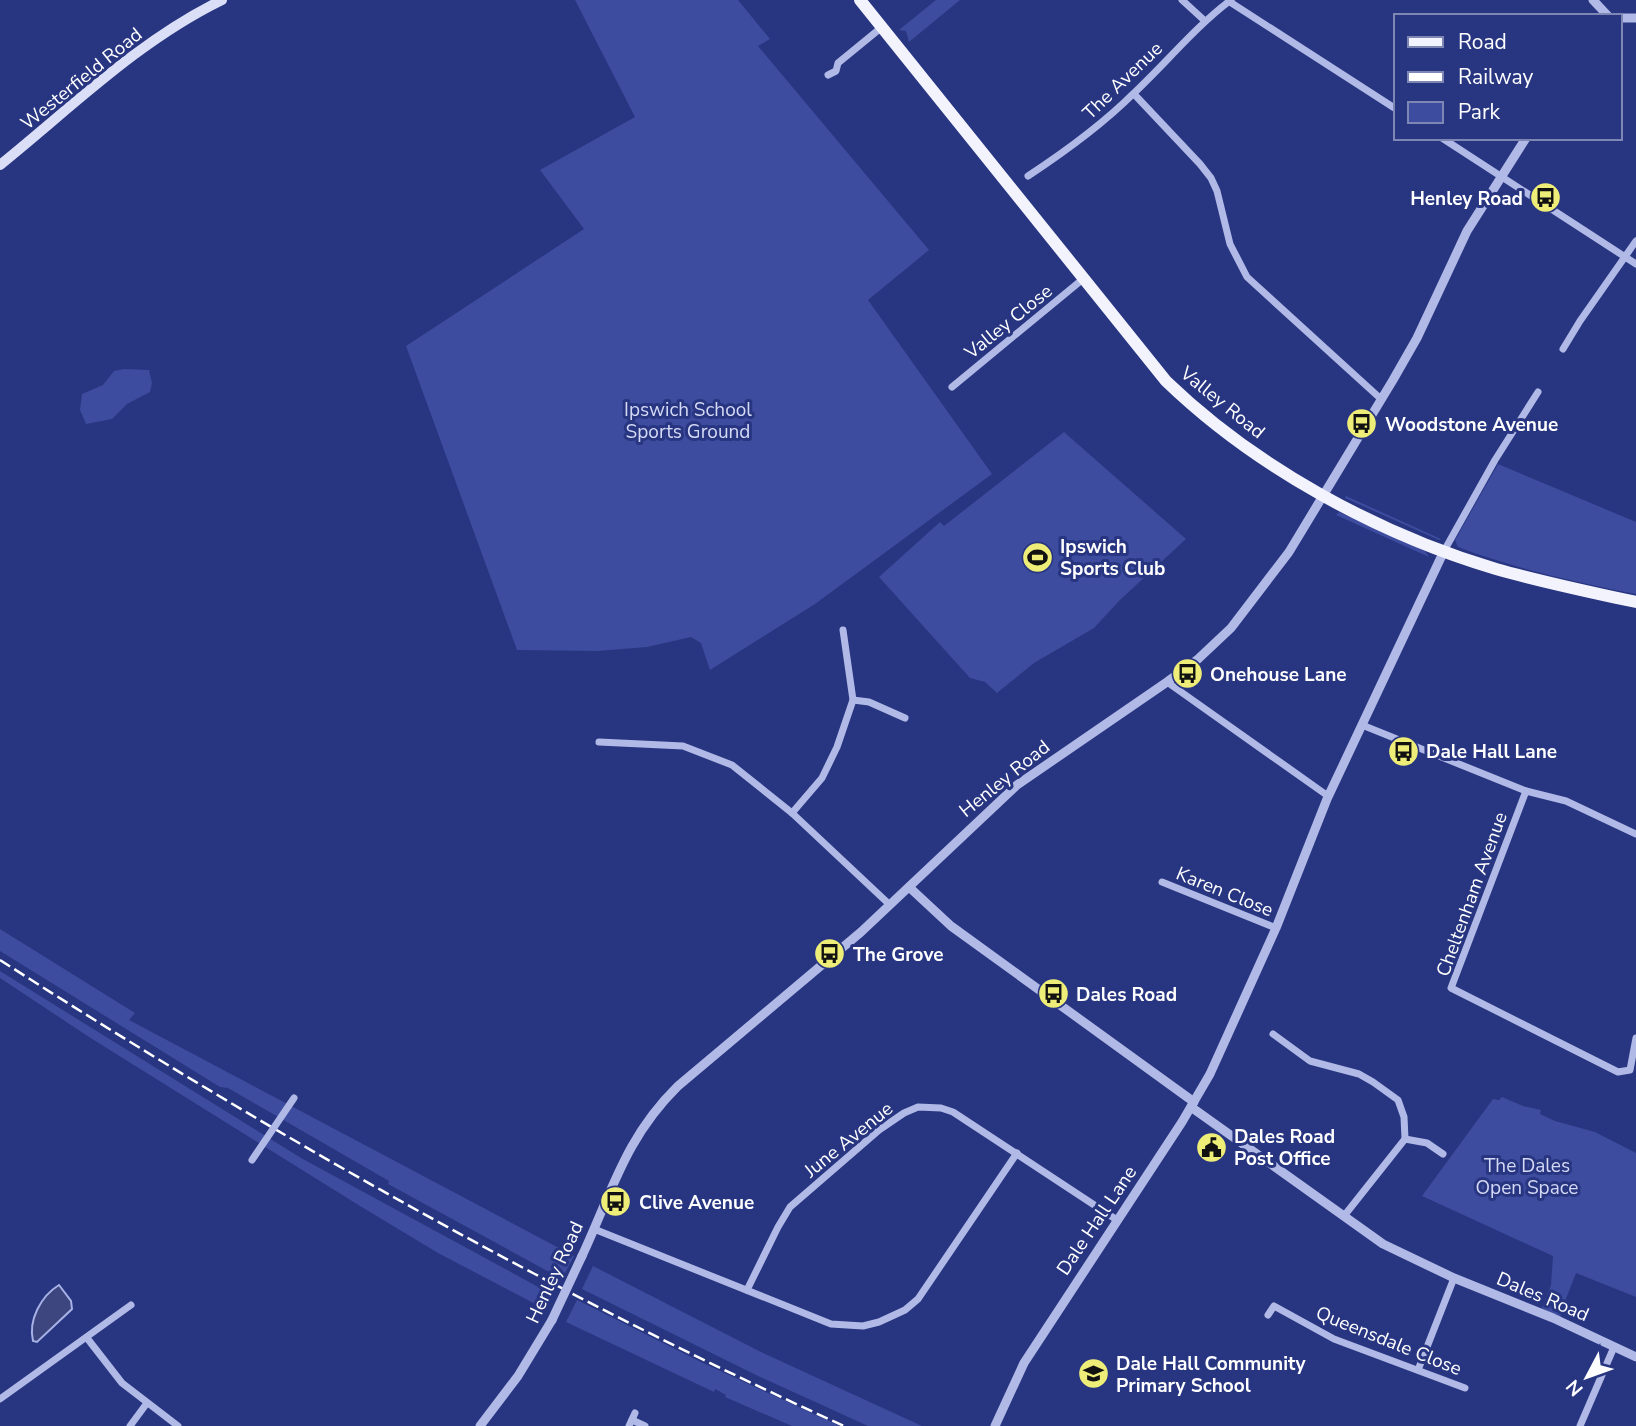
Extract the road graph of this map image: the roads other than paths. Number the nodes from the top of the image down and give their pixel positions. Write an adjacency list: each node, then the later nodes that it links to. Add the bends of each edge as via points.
1 (222, 0): 16 (main road, Westerfield Road, via 131,57)
2 (860, 0): 8 (main road, Valley Road)
3 (1182, 0): 7 (street)
4 (1593, 0): 6 (street)
5 (1231, 1): 7 (street, The Avenue); 13 (street)
6 (1606, 14)
7 (1205, 21): 12 (street, The Avenue)
8 (882, 27): 9 (street, via 838,63); 22 (main road, Valley Road)
9 (836, 71): 10 (street); 11 (street)
10 (828, 75)
11 (841, 80)
12 (1134, 94): 17 (street, The Avenue, via 1087,136); 26 (street, via 1211,178 1230,244 1247,277)
13 (1394, 108)
14 (1445, 140): 18 (street)
15 (1525, 140): 18 (street, Henley Road)
16 (0, 165)
17 (1028, 176)
18 (1501, 177): 20 (street); 26 (street, Henley Road, via 1467,231 1417,338)
19 (1636, 241): 20 (street)
20 (1624, 256): 21 (street); 23 (street)
21 (1636, 264)
22 (1083, 279): 24 (street, Valley Close); 27 (main road, Valley Road, via 1189,404 1250,450)
23 (1563, 349)
24 (952, 387)
25 (1538, 392): 28 (street, Dale Hall Lane)
26 (1381, 399): 27 (street, Henley Road)
27 (1323, 495): 28 (main road, Valley Road); 31 (street, Henley Road, via 1289,552 1238,620)
28 (1444, 551): 29 (main road, Valley Road, via 1554,584); 34 (street, Dale Hall Lane)
29 (1636, 602)
30 (843, 629): 32 (street)
31 (1167, 682): 37 (street); 41 (street, Henley Road, via 1017,785)
32 (853, 700): 33 (street); 38 (street, via 822,778)
33 (905, 718)
34 (1362, 725): 36 (street); 37 (street, Dale Hall Lane)
35 (599, 742): 38 (street, via 683,746 732,765)
36 (1526, 791): 39 (street, via 1566,801); 46 (street, Cheltenham Avenue, via 1451,988 1618,1072)
37 (1328, 796): 43 (street, Dale Hall Lane)
38 (792, 813): 42 (street)
39 (1636, 834)
40 (1162, 882): 43 (street, Karen Close)
41 (909, 887): 42 (street, Henley Road); 48 (street, Dales Road, via 951,926)
42 (890, 905): 55 (street, Henley Road, via 662,1101 633,1142)
43 (1276, 928): 48 (street, Dale Hall Lane)
44 (1273, 1034): 49 (street, via 1310,1061 1359,1074 1387,1091 1398,1100)
45 (1636, 1038): 46 (street, Cheltenham Avenue)
46 (1633, 1072)
47 (294, 1098): 52 (street, bridge)
48 (1193, 1104): 53 (street, Dales Road); 54 (street, Dale Hall Lane)
49 (1405, 1139): 51 (street, via 1427,1143); 53 (street)
50 (1017, 1153): 54 (street, June Avenue); 57 (street, via 918,1299 893,1317 863,1326 831,1324); 57 (street, June Avenue, via 953,1112 918,1107 904,1113 790,1208)
51 (1443, 1154)
52 (252, 1160)
53 (1344, 1216): 56 (street, Dales Road, via 1383,1244)
54 (1117, 1220): 72 (street, Dale Hall Lane, via 1024,1363)
55 (594, 1229): 57 (street); 70 (street, Henley Road, bridge, via 552,1320)
56 (1454, 1278): 61 (street, Dales Road); 63 (street)
57 (747, 1290)
58 (131, 1305): 60 (street)
59 (1268, 1315): 63 (street, Queensdale Close, via 1274,1306 1334,1339)
60 (88, 1338): 65 (street); 66 (street, via 122,1383)
61 (1614, 1347): 62 (street, Dales Road); 73 (street)
62 (1636, 1357)
63 (1418, 1370): 64 (street, Queensdale Close)
64 (1465, 1388)
65 (0, 1399)
66 (147, 1403): 68 (street); 69 (street)
67 (632, 1420): 71 (street)
68 (131, 1426)
69 (178, 1426)
70 (480, 1426)
71 (645, 1426)
72 (995, 1426)
73 (1580, 1426)

